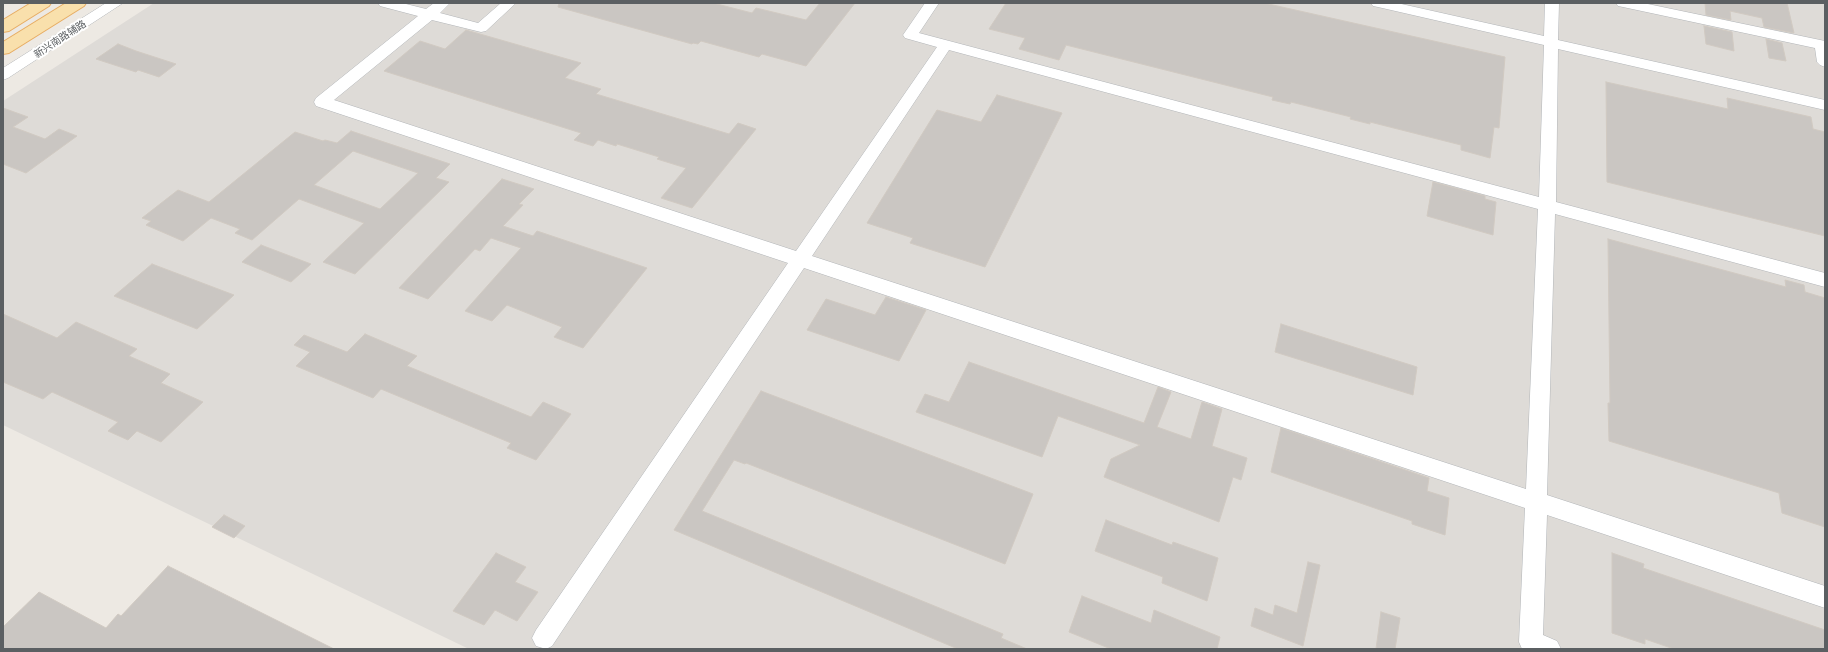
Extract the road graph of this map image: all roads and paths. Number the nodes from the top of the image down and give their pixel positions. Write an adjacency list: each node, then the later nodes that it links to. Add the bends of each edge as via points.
1 (43, 3): 11 (main road)
2 (78, 3): 14 (main road)
3 (116, 3): 16 (street, 新兴南路辅路)
4 (385, 3): 10 (street)
5 (509, 3): 10 (street, via 481,28)
6 (932, 3): 13 (street, via 910,34)
7 (1378, 3): 12 (street)
8 (1552, 3): 12 (street)
9 (1623, 3): 15 (street, via 1822,45)
10 (436, 9): 19 (street, via 322,102)
11 (3, 27)
12 (1551, 43): 17 (street); 18 (street)
13 (946, 44): 18 (street); 19 (street)
14 (3, 49)
15 (1825, 62)
16 (3, 75)
17 (1825, 105)
18 (1547, 206): 20 (street); 21 (street)
19 (800, 260): 21 (street); 23 (street)
20 (1825, 280)
21 (1536, 501): 22 (street); 24 (street, via 1531,642)
22 (1825, 597)
23 (544, 638)
24 (1549, 649)

